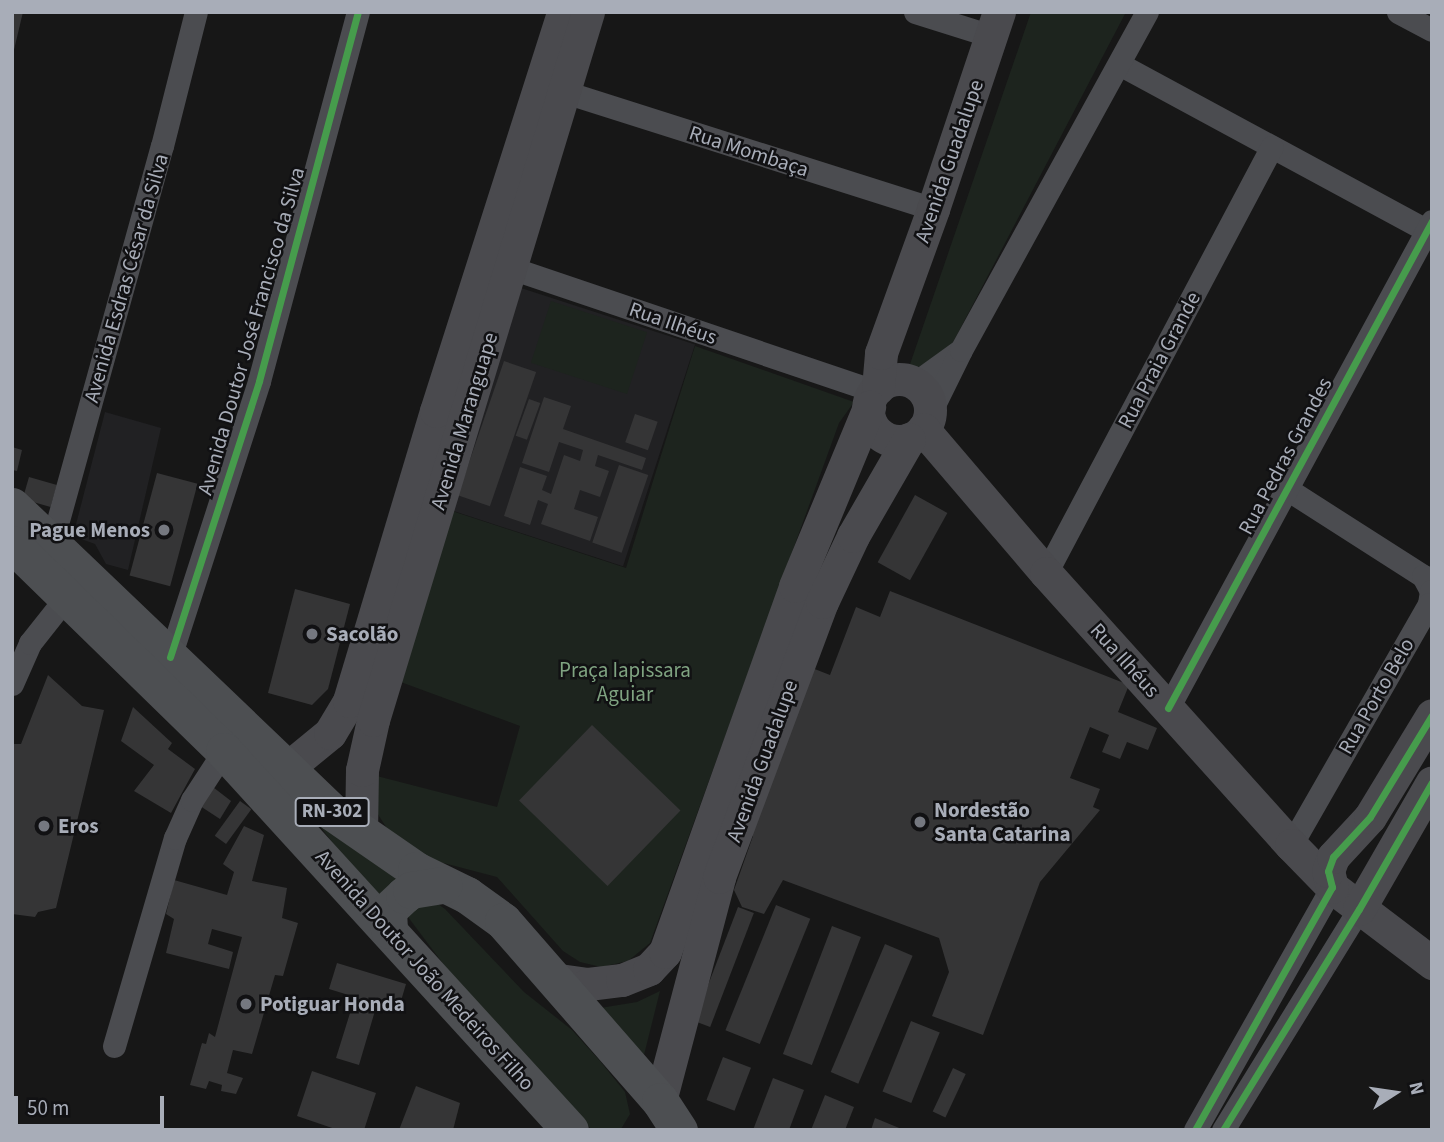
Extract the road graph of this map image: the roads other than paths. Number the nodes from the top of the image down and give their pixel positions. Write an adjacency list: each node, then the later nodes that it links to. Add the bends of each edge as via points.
1 (196, 12): 22 (street, Avenida Esdras César da Silva)
2 (358, 12): 26 (street, Avenida Doutor José Francisco da Silva, via 259,381)
3 (563, 12): 13 (main road, Avenida Maranguape)
4 (588, 12): 11 (main road, Avenida Maranguape)
5 (915, 12): 8 (street)
6 (1147, 12): 10 (street)
7 (1398, 12): 9 (street)
8 (995, 24): 14 (main road, Avenida Guadalupe)
9 (1432, 30)
10 (1119, 64): 12 (street); 17 (street)
11 (565, 92): 14 (street, Rua Mombaça); 16 (main road, Avenida Maranguape)
12 (1272, 147): 15 (street); 24 (street, Rua Praia Grande)
13 (517, 163): 16 (main road, via 519,191 501,251 503,262); 27 (main road, Avenida Maranguape, via 436,411)
14 (933, 209): 18 (main road, Avenida Guadalupe, via 898,310)
15 (1430, 228): 20 (street, Rua Pedras Grandes)
16 (511, 268): 18 (street, Rua Ilhéus); 27 (main road, Avenida Maranguape)
17 (961, 350): 18 (street); 19 (street)
18 (889, 390): 19 (main road, Rua Ilhéus, via 927,396); 19 (main road, via 877,431 892,440); 34 (main road, Avenida Guadalupe, via 795,586)
19 (921, 427): 24 (main road, Rua Ilhéus); 37 (main road, Avenida Guadalupe, via 836,568)
20 (1287, 489): 29 (street, Rua Pedras Grandes); 36 (street, Rua Porto Belo, via 1423,576 1431,591 1429,604)
21 (12, 506): 22 (main road, Avenida Doutor João Medeiros Filho / RN-302)
22 (52, 542): 26 (main road, Avenida Doutor João Medeiros Filho / RN-302)
23 (12, 544): 25 (main road, Avenida Doutor João Medeiros Filho / RN-302)
24 (1046, 572): 29 (main road, Rua Ilhéus)
25 (68, 595): 28 (street, via 30,643); 31 (main road, Avenida Doutor João Medeiros Filho / RN-302)
26 (170, 657): 32 (main road, Avenida Doutor João Medeiros Filho / RN-302)
27 (370, 682): 32 (main road, Avenida Maranguape, via 319,744); 35 (main road, Avenida Maranguape)
28 (12, 684)
29 (1168, 708): 36 (main road, Rua Ilhéus)
30 (1428, 730): 39 (main road, via 1370,817 1333,857 1328,871)
31 (224, 751): 41 (main road, Avenida Doutor João Medeiros Filho / RN-302); 44 (street, via 192,800 175,838)
32 (285, 770): 35 (main road, Avenida Doutor João Medeiros Filho / RN-302)
33 (1432, 782): 40 (main road)
34 (725, 784): 37 (main road, via 727,804 706,863); 43 (main road, Avenida Guadalupe, via 672,934 657,962 607,983)
35 (361, 833): 38 (main road, Avenida Doutor João Medeiros Filho / RN-302)
36 (1290, 845): 39 (main road, Rua Ilhéus)
37 (719, 877): 45 (main road, Avenida Guadalupe)
38 (444, 885): 41 (main road, via 404,895 388,910); 43 (main road, Avenida Doutor João Medeiros Filho / RN-302, via 503,921)
39 (1332, 887): 40 (main road, Rua Ilhéus); 47 (street)
40 (1359, 909): 42 (main road, Rua Ilhéus); 48 (street)
41 (389, 930): 46 (main road, Avenida Doutor João Medeiros Filho / RN-302)
42 (1432, 963)
43 (552, 979): 45 (main road, Avenida Doutor João Medeiros Filho / RN-302)
44 (114, 1046)
45 (660, 1120)
46 (561, 1125)
47 (1195, 1130)
48 (1223, 1130)

